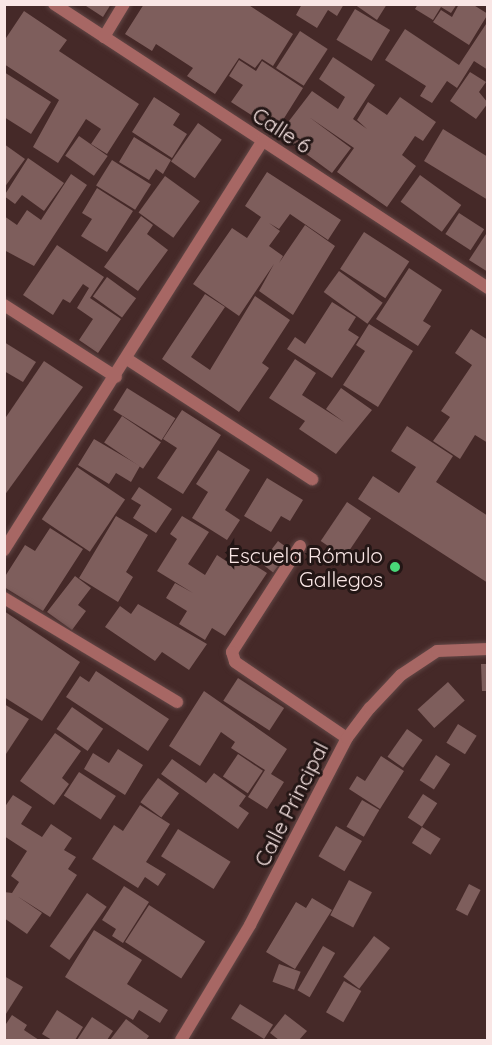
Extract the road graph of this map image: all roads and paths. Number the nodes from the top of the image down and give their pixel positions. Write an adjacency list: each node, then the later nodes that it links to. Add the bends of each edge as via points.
1 (54, 4): 3 (street, Calle 6)
2 (124, 4): 3 (street)
3 (104, 37): 4 (street, Calle 6)
4 (263, 141): 5 (street, Calle 6); 7 (street)
5 (488, 288)
6 (4, 305): 8 (street)
7 (127, 358): 8 (street); 9 (street)
8 (116, 377): 11 (street)
9 (312, 479)
10 (300, 546): 15 (street, via 232,652 235,662)
11 (4, 550)
12 (4, 598): 14 (street)
13 (488, 649): 15 (street, Calle Principal, via 437,651 401,675)
14 (177, 702)
15 (346, 738): 16 (street, Calle Principal, via 250,925)
16 (181, 1041)

